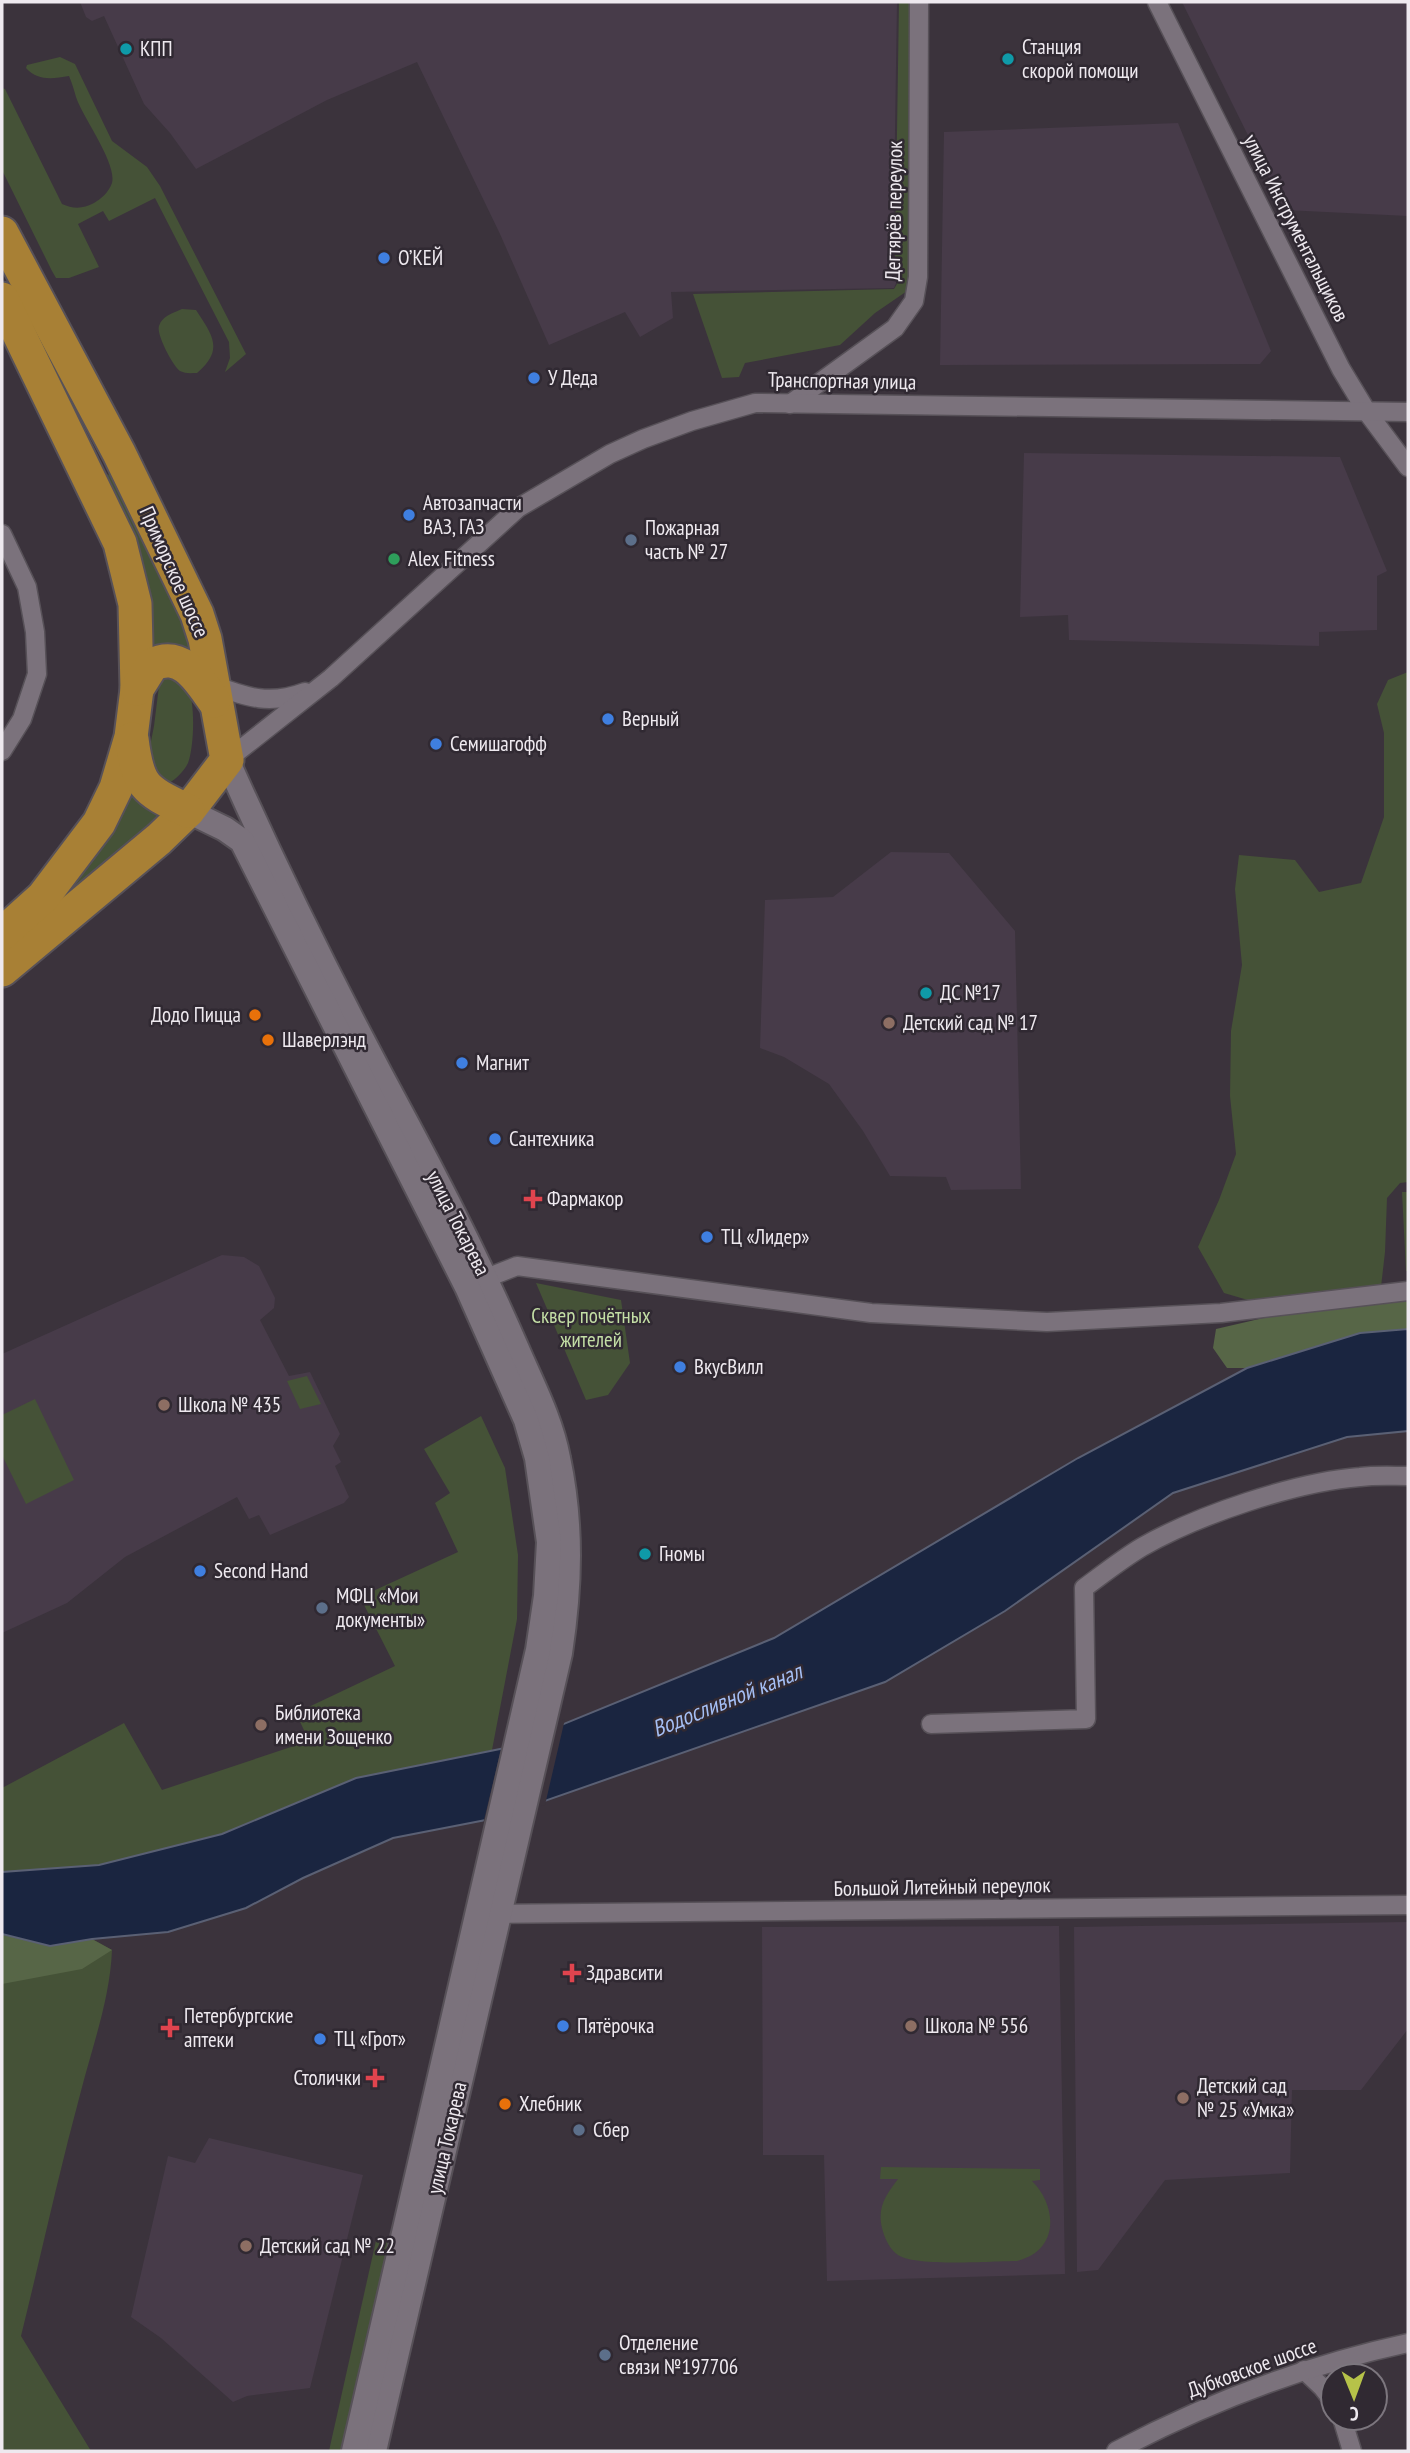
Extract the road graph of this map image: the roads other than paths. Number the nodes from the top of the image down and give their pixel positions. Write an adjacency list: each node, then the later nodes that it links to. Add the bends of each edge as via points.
1 (919, 2): 5 (street, Дегтярёв переулок, via 918,277 914,301 895,328)
2 (1157, 2): 6 (street, улица Инструментальщиков, via 1341,369)
3 (2, 233): 12 (highway, Приморское шоссе, via 119,453 197,614)
4 (6, 319): 11 (highway, Приморское шоссе, via 120,543 135,604)
5 (790, 404): 6 (street, Транспортная улица); 10 (street, Транспортная улица, via 755,403 680,426 610,454 518,508)
6 (1367, 412): 7 (street, Транспортная улица); 8 (street, улица Инструментальщиков)
7 (1408, 412)
8 (1408, 467)
9 (2, 534): 14 (street, via 27,587 37,674 22,719)
10 (324, 684): 12 (street, Транспортная улица, via 268,701 236,693); 15 (street, Транспортная улица)
11 (137, 689): 12 (highway, via 152,665 170,661 196,674); 13 (highway, Приморское шоссе)
12 (216, 696): 15 (highway, Приморское шоссе)
13 (131, 737): 16 (highway, via 138,774 146,787); 17 (highway, Приморское шоссе, via 116,788 99,823 43,897)
14 (2, 751)
15 (228, 760): 16 (highway); 19 (main road, улица Токарева, via 321,960 441,1188)
16 (188, 811): 18 (highway); 19 (main road, улица Токарева, via 242,841)
17 (2, 934)
18 (2, 970)
19 (476, 1282): 20 (street, via 517,1265 871,1313 1046,1322 1222,1313); 23 (main road, улица Токарева, via 537,1458 548,1542 546,1596); 23 (main road, улица Токарева, via 545,1414 566,1505 568,1599 560,1653 546,1718)
20 (1408, 1291)
21 (1408, 1476): 22 (street, via 1359,1477 1255,1501 1191,1523 1140,1548 1084,1587 1086,1719)
22 (930, 1724)
23 (508, 1827): 25 (main road, улица Токарева)
24 (1408, 1905): 25 (street, Большой Литейный переулок)
25 (488, 1914): 30 (main road, улица Токарева); 31 (main road, улица Токарева)
26 (1408, 2343): 27 (street, Дубковское шоссе)
27 (1304, 2370): 28 (street); 32 (street, Дубковское шоссе, via 1186,2416)
28 (1319, 2384)
29 (1346, 2432): 33 (street)
30 (354, 2451)
31 (374, 2451)
32 (1116, 2451)
33 (1352, 2451)

